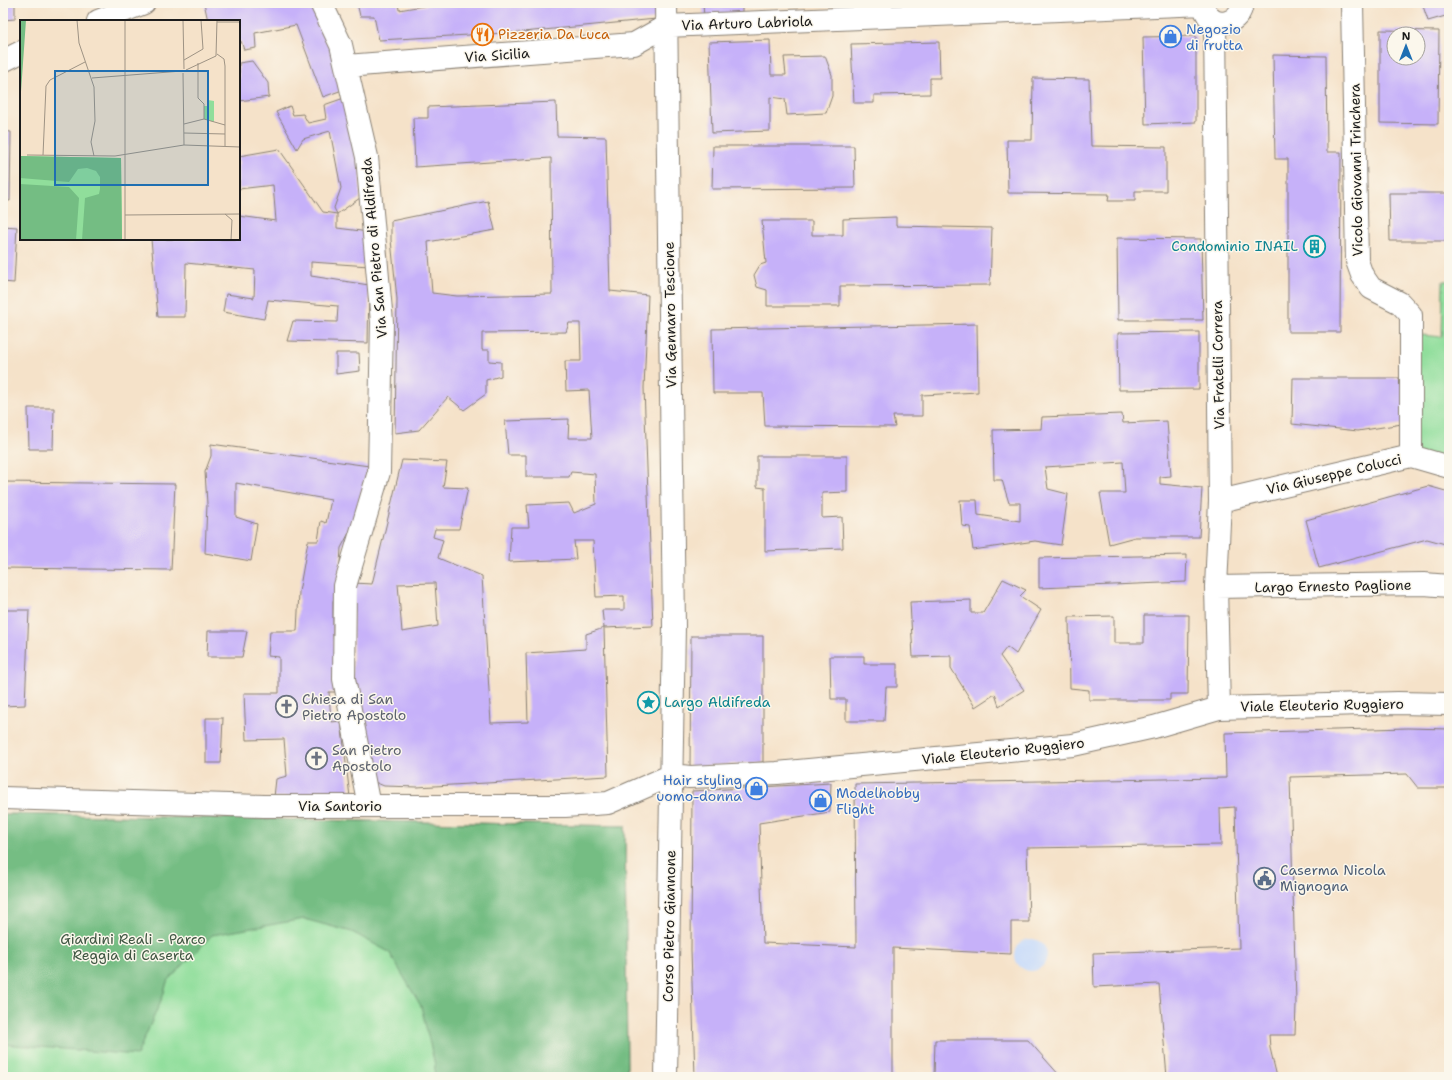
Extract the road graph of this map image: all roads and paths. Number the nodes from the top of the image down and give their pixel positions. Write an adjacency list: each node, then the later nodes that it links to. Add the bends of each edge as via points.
1 (144, 3): 8 (street)
2 (321, 3): 12 (street, Via San Pietro di Aldifreda, via 341,45)
3 (666, 3): 9 (street, Via Gennaro Tescione)
4 (1242, 3): 7 (street, via 1240,11 1227,23)
5 (1352, 3): 13 (street, Vicolo Giovanni Trinchera, via 1357,261 1362,275 1371,288 1400,303 1411,315)
6 (924, 9): 7 (street, Via Arturo Labriola); 9 (street, Via Arturo Labriola)
7 (1208, 10): 15 (street, Via Fratelli Correra)
8 (101, 20)
9 (666, 26): 12 (street, Via Sicilia, via 634,44); 20 (street, Via Gennaro Tescione, via 674,626)
10 (20, 52): 11 (street)
11 (3, 61)
12 (346, 66): 22 (street, Via San Pietro di Aldifreda, via 367,157 382,322 379,472 345,586 344,679)
13 (1411, 456): 14 (street, Via Giuseppe Colucci); 15 (street, Via Giuseppe Colucci)
14 (1449, 467)
15 (1220, 501): 17 (street, Via Fratelli Correra)
16 (1449, 586): 17 (street, Largo Ernesto Paglione, via 1424,584)
17 (1216, 587): 19 (street, Via Fratelli Correra)
18 (1449, 704): 19 (street, Viale Eleuterio Ruggiero)
19 (1219, 708): 20 (street, Viale Eleuterio Ruggiero, via 1154,727 1073,745 777,773 690,777)
20 (672, 775): 22 (street, Via Santorio, via 608,803 565,806); 23 (street, Corso Pietro Giannone)
21 (3, 798): 22 (street, Via Santorio, via 264,806)
22 (369, 806)
23 (666, 1077)

